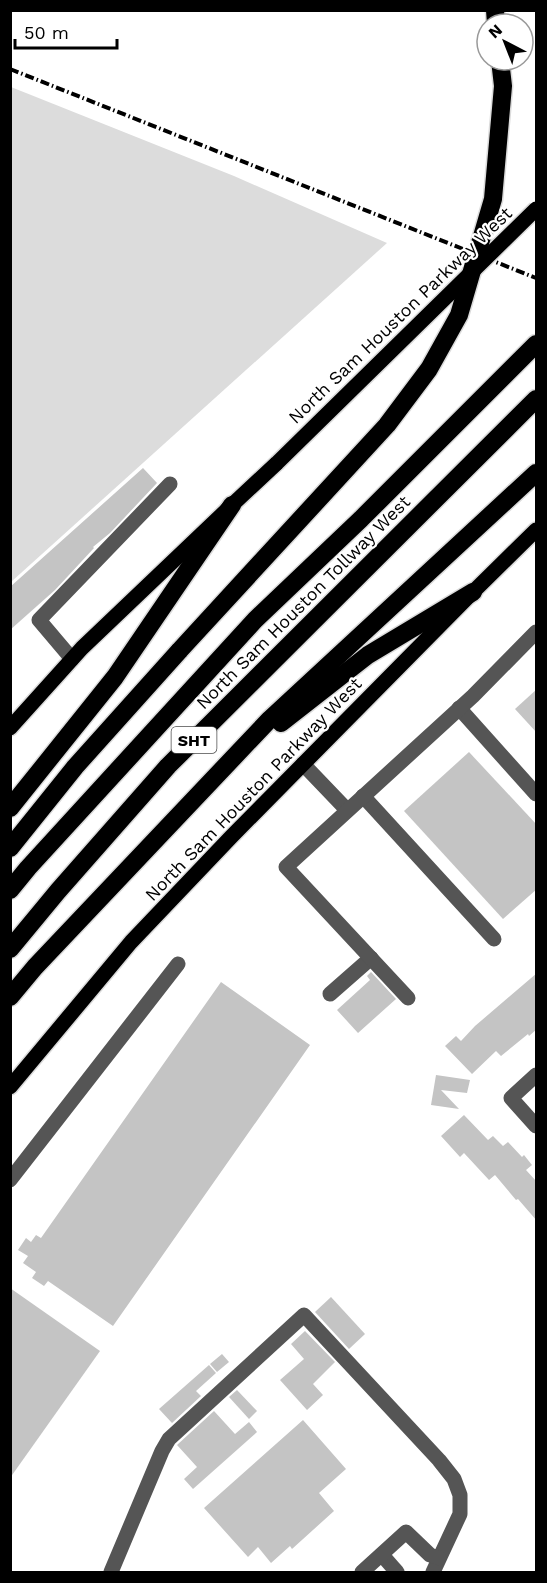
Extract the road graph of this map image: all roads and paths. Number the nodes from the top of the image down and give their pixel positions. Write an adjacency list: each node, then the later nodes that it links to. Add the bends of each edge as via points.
1 (501, 72): 19 (highway, bridge, via 493,199 459,315 429,369 387,425 75,767)
2 (537, 209): 7 (main road, North Sam Houston Parkway West, bridge)
3 (537, 344): 20 (highway, North Sam Houston Tollway West / SHT, via 255,620)
4 (537, 399): 22 (highway, North Sam Houston Tollway West / SHT, via 168,766)
5 (537, 473): 26 (highway, via 270,719)
6 (171, 484): 11 (street, via 39,620)
7 (232, 505): 11 (main road, North Sam Houston Parkway West); 17 (highway, via 115,677)
8 (537, 530): 9 (main road, North Sam Houston Parkway West)
9 (474, 591): 14 (main road, North Sam Houston Parkway West); 28 (highway, via 368,654 277,726)
10 (537, 632): 12 (street)
11 (72, 659): 13 (main road, North Sam Houston Parkway West)
12 (459, 708): 15 (street); 16 (street)
13 (10, 728)
14 (303, 764): 18 (street); 30 (main road, North Sam Houston Parkway West, via 131,942)
15 (537, 794)
16 (363, 796): 18 (street); 21 (street)
17 (10, 808)
18 (347, 810): 23 (street, via 286,867)
19 (10, 848)
20 (10, 890)
21 (494, 939)
22 (10, 948)
23 (371, 958): 25 (street); 27 (street)
24 (178, 964): 32 (street)
25 (330, 994)
26 (10, 997)
27 (408, 998)
28 (10, 1007)
29 (537, 1075): 31 (street, via 511,1098)
30 (10, 1087)
31 (537, 1126)
32 (10, 1180)
33 (382, 1555): 34 (street, via 406,1532 430,1555); 36 (street); 37 (street)
34 (440, 1558): 35 (street, via 460,1514 460,1495 454,1479 304,1315 169,1439); 38 (street)
35 (111, 1572)
36 (362, 1572)
37 (397, 1572)
38 (433, 1572)

